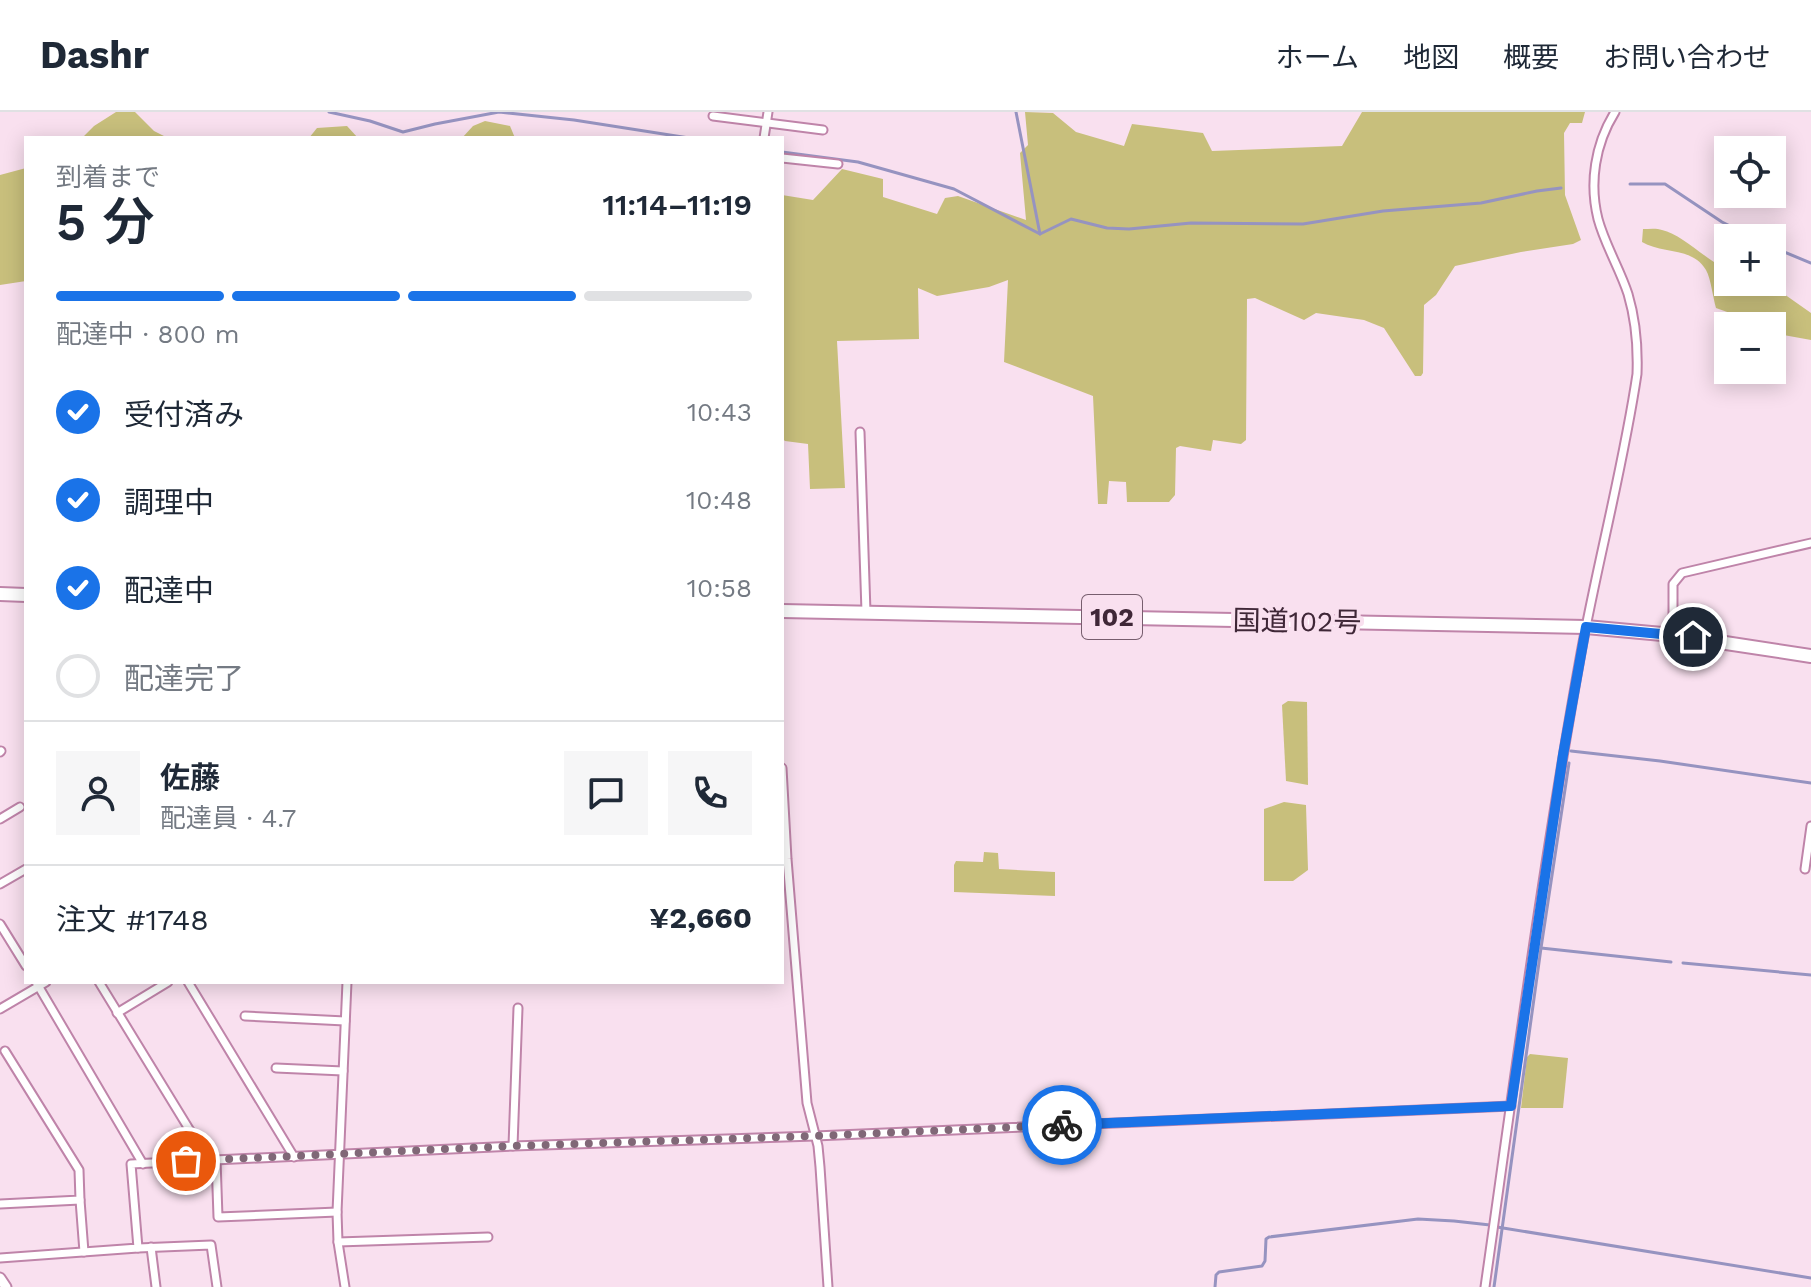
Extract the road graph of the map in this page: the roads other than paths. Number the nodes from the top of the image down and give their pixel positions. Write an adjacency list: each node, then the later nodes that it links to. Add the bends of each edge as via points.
1 (768, 112): 4 (street)
2 (1615, 112): 15 (street, via 1600,140 1595,198 1598,220 1631,307 1637,374)
3 (713, 116): 4 (street)
4 (766, 124): 5 (street); 6 (street)
5 (823, 130)
6 (764, 136)
7 (784, 158): 8 (street)
8 (838, 164)
9 (860, 432): 14 (street)
10 (1811, 543): 16 (street, via 1682,573 1673,584)
11 (0, 594): 12 (highway)
12 (24, 595)
13 (784, 611): 14 (highway, 国道102号 / 102)
14 (866, 612): 15 (highway, 国道102号 / 102)
15 (1586, 627): 16 (highway, 国道102号 / 102); 41 (street)
16 (1673, 635): 17 (highway, 国道102号 / 102)
17 (1811, 656)
18 (784, 804): 42 (street, via 807,1103)
19 (20, 807): 20 (street)
20 (0, 819)
21 (1811, 826): 22 (street)
22 (1805, 869)
23 (24, 870): 24 (street)
24 (0, 884)
25 (0, 924): 26 (street)
26 (24, 963)
27 (38, 984): 34 (street)
28 (41, 984): 47 (street)
29 (100, 984): 35 (street)
30 (165, 984): 35 (street)
31 (189, 984): 45 (street)
32 (347, 984): 37 (street)
33 (518, 1008): 43 (street)
34 (0, 1009)
35 (117, 1013): 46 (street)
36 (245, 1016): 37 (street)
37 (345, 1021): 40 (street)
38 (5, 1051): 48 (street, via 79,1170)
39 (276, 1068): 40 (street)
40 (343, 1071): 44 (street)
41 (1511, 1106): 42 (street); 63 (street)
42 (815, 1136): 43 (street); 62 (street)
43 (513, 1146): 44 (street)
44 (338, 1154): 45 (street); 50 (street)
45 (294, 1157): 46 (street)
46 (212, 1160): 47 (street); 50 (street, via 218,1217)
47 (143, 1164): 54 (street, via 131,1164)
48 (80, 1200): 49 (street); 55 (street)
49 (0, 1204)
50 (337, 1212): 52 (street)
51 (488, 1237): 52 (street)
52 (338, 1242): 61 (street)
53 (151, 1247): 54 (street); 59 (street); 60 (street, via 211,1245)
54 (138, 1248): 55 (street)
55 (84, 1252): 56 (street)
56 (0, 1258)
57 (0, 1278): 58 (street)
58 (6, 1287)
59 (156, 1287)
60 (217, 1287)
61 (345, 1287)
62 (828, 1287)
63 (1485, 1287)

